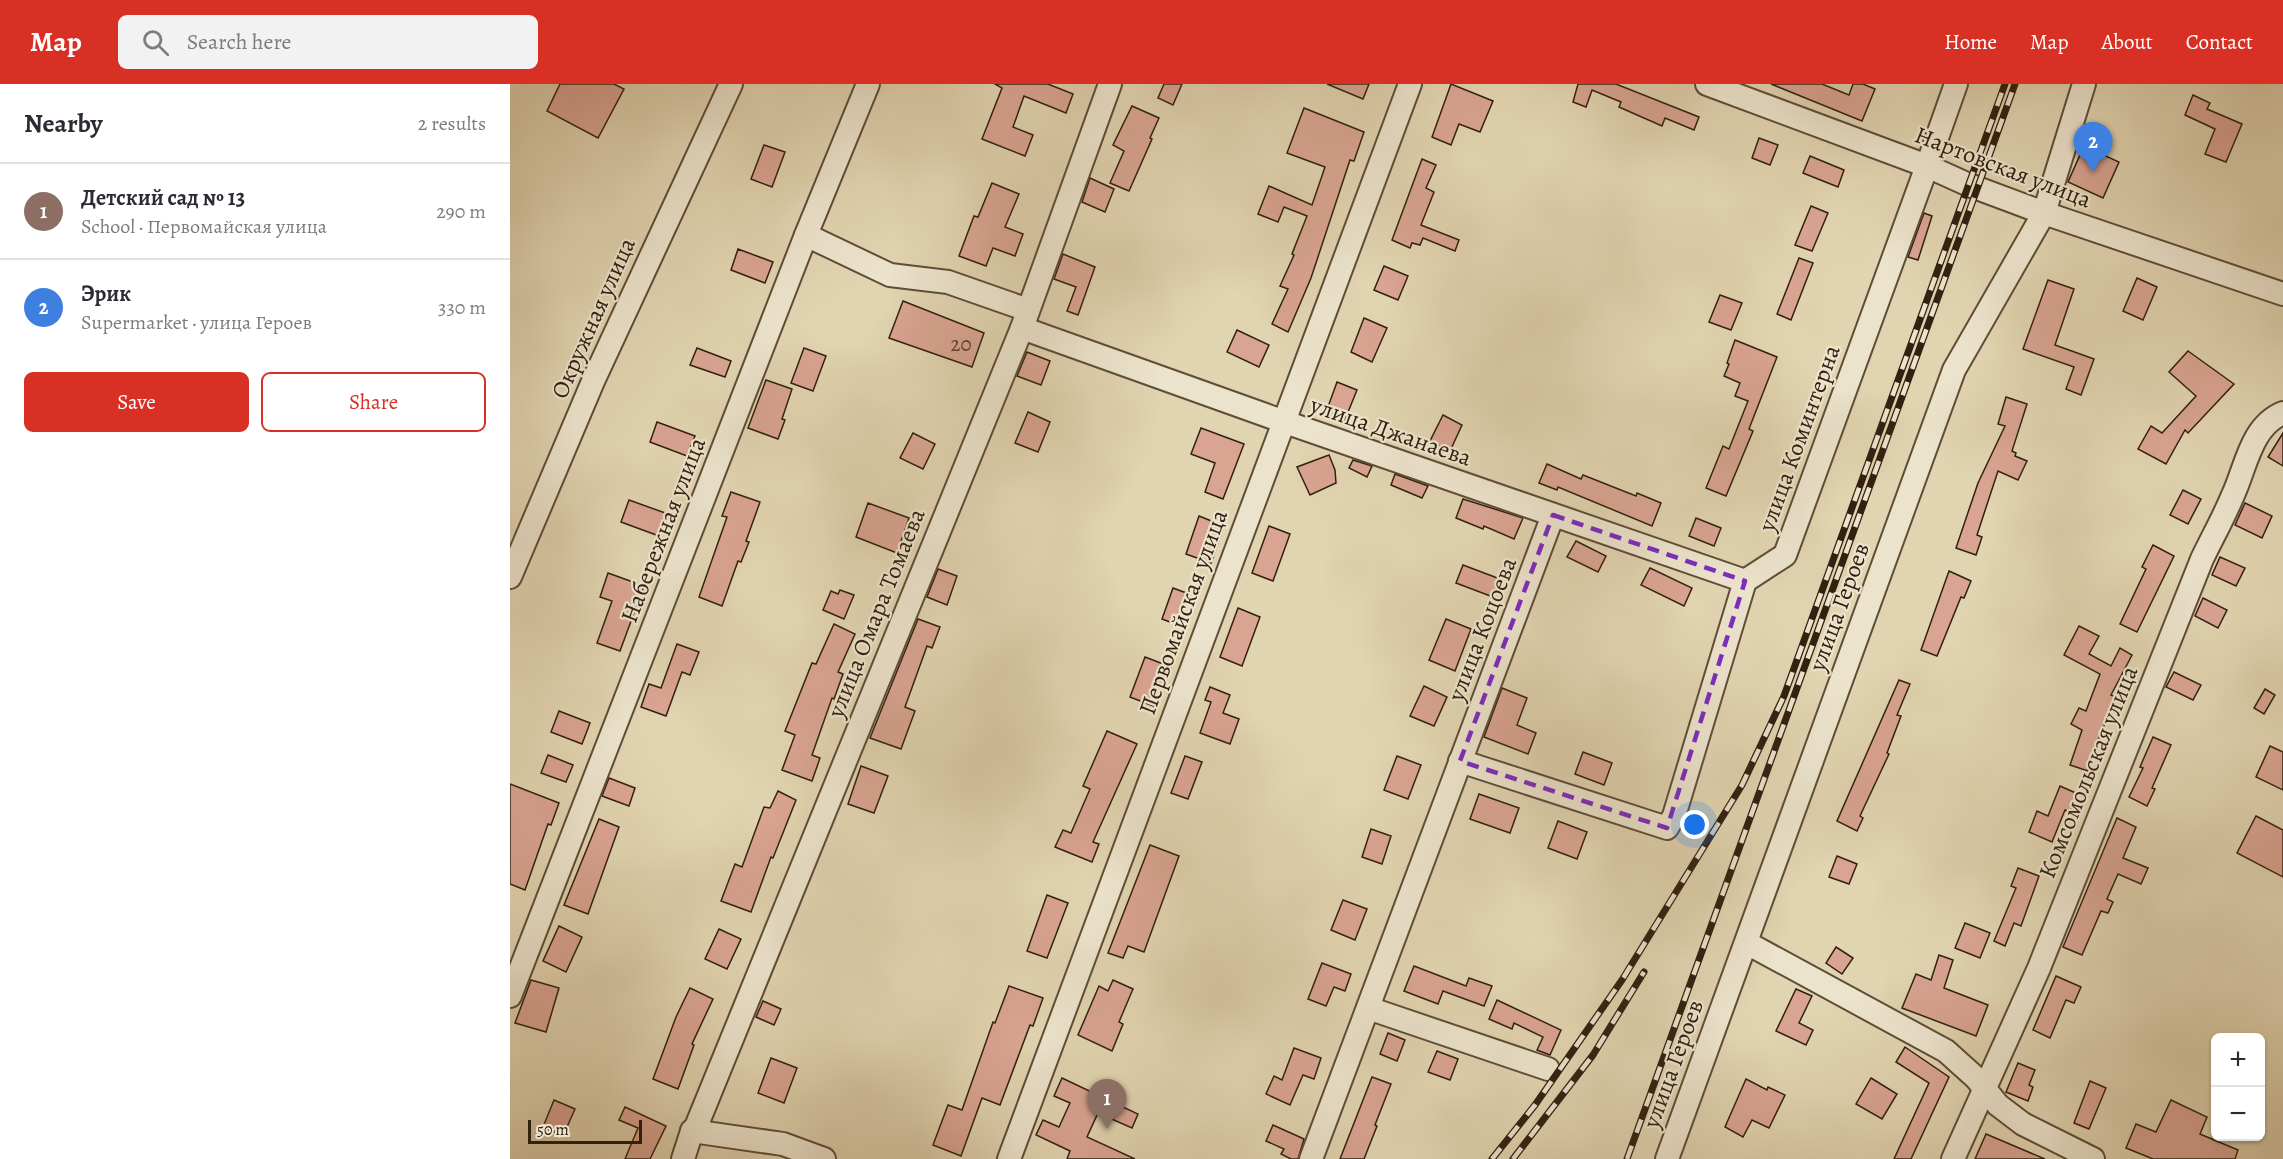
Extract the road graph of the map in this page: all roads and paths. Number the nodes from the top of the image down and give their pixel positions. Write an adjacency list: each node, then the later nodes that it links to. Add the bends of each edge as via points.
1 (731, 84): 16 (street, Окружная улица, via 594,379)
2 (868, 84): 10 (street, Набережная улица)
3 (1110, 84): 12 (street, улица Омара Томаева)
4 (1410, 84): 14 (street, Первомайская улица)
5 (1707, 84): 8 (street, Нартовская улица)
6 (1956, 84): 8 (street, улица Коминтерна)
7 (2084, 84): 9 (street, улица Героев)
8 (1928, 166): 9 (street, Нартовская улица); 17 (street, улица Коминтерна, via 1785,555)
9 (2044, 213): 11 (street, Нартовская улица); 19 (street, улица Героев, via 1954,370)
10 (806, 236): 12 (street, улица Джанаева, via 890,275 948,282); 20 (street, Набережная улица)
11 (2283, 294)
12 (1025, 319): 14 (street, улица Джанаева); 24 (street, улица Омара Томаева)
13 (2283, 413): 23 (street, Комсомольская улица, via 2258,434 2202,559 2039,968)
14 (1282, 421): 15 (street, улица Джанаева); 27 (street, Первомайская улица)
15 (1553, 515): 17 (street, улица Джанаева); 18 (street, улица Коцоева)
16 (510, 577)
17 (1745, 581): 18 (street, via 1674,816 1667,828)
18 (1460, 761): 21 (street, улица Коцоева)
19 (1747, 943): 23 (street, via 1946,1051); 29 (street, улица Героев)
20 (510, 996)
21 (1368, 1008): 22 (street); 28 (street, улица Коцоева)
22 (1548, 1069)
23 (1984, 1090): 30 (street, Комсомольская улица); 31 (street, via 2023,1124)
24 (692, 1131): 25 (street, улица Омара Томаева); 26 (street, via 783,1144)
25 (683, 1159)
26 (824, 1159)
27 (1009, 1159)
28 (1311, 1159)
29 (1667, 1159)
30 (1953, 1159)
31 (2093, 1159)

